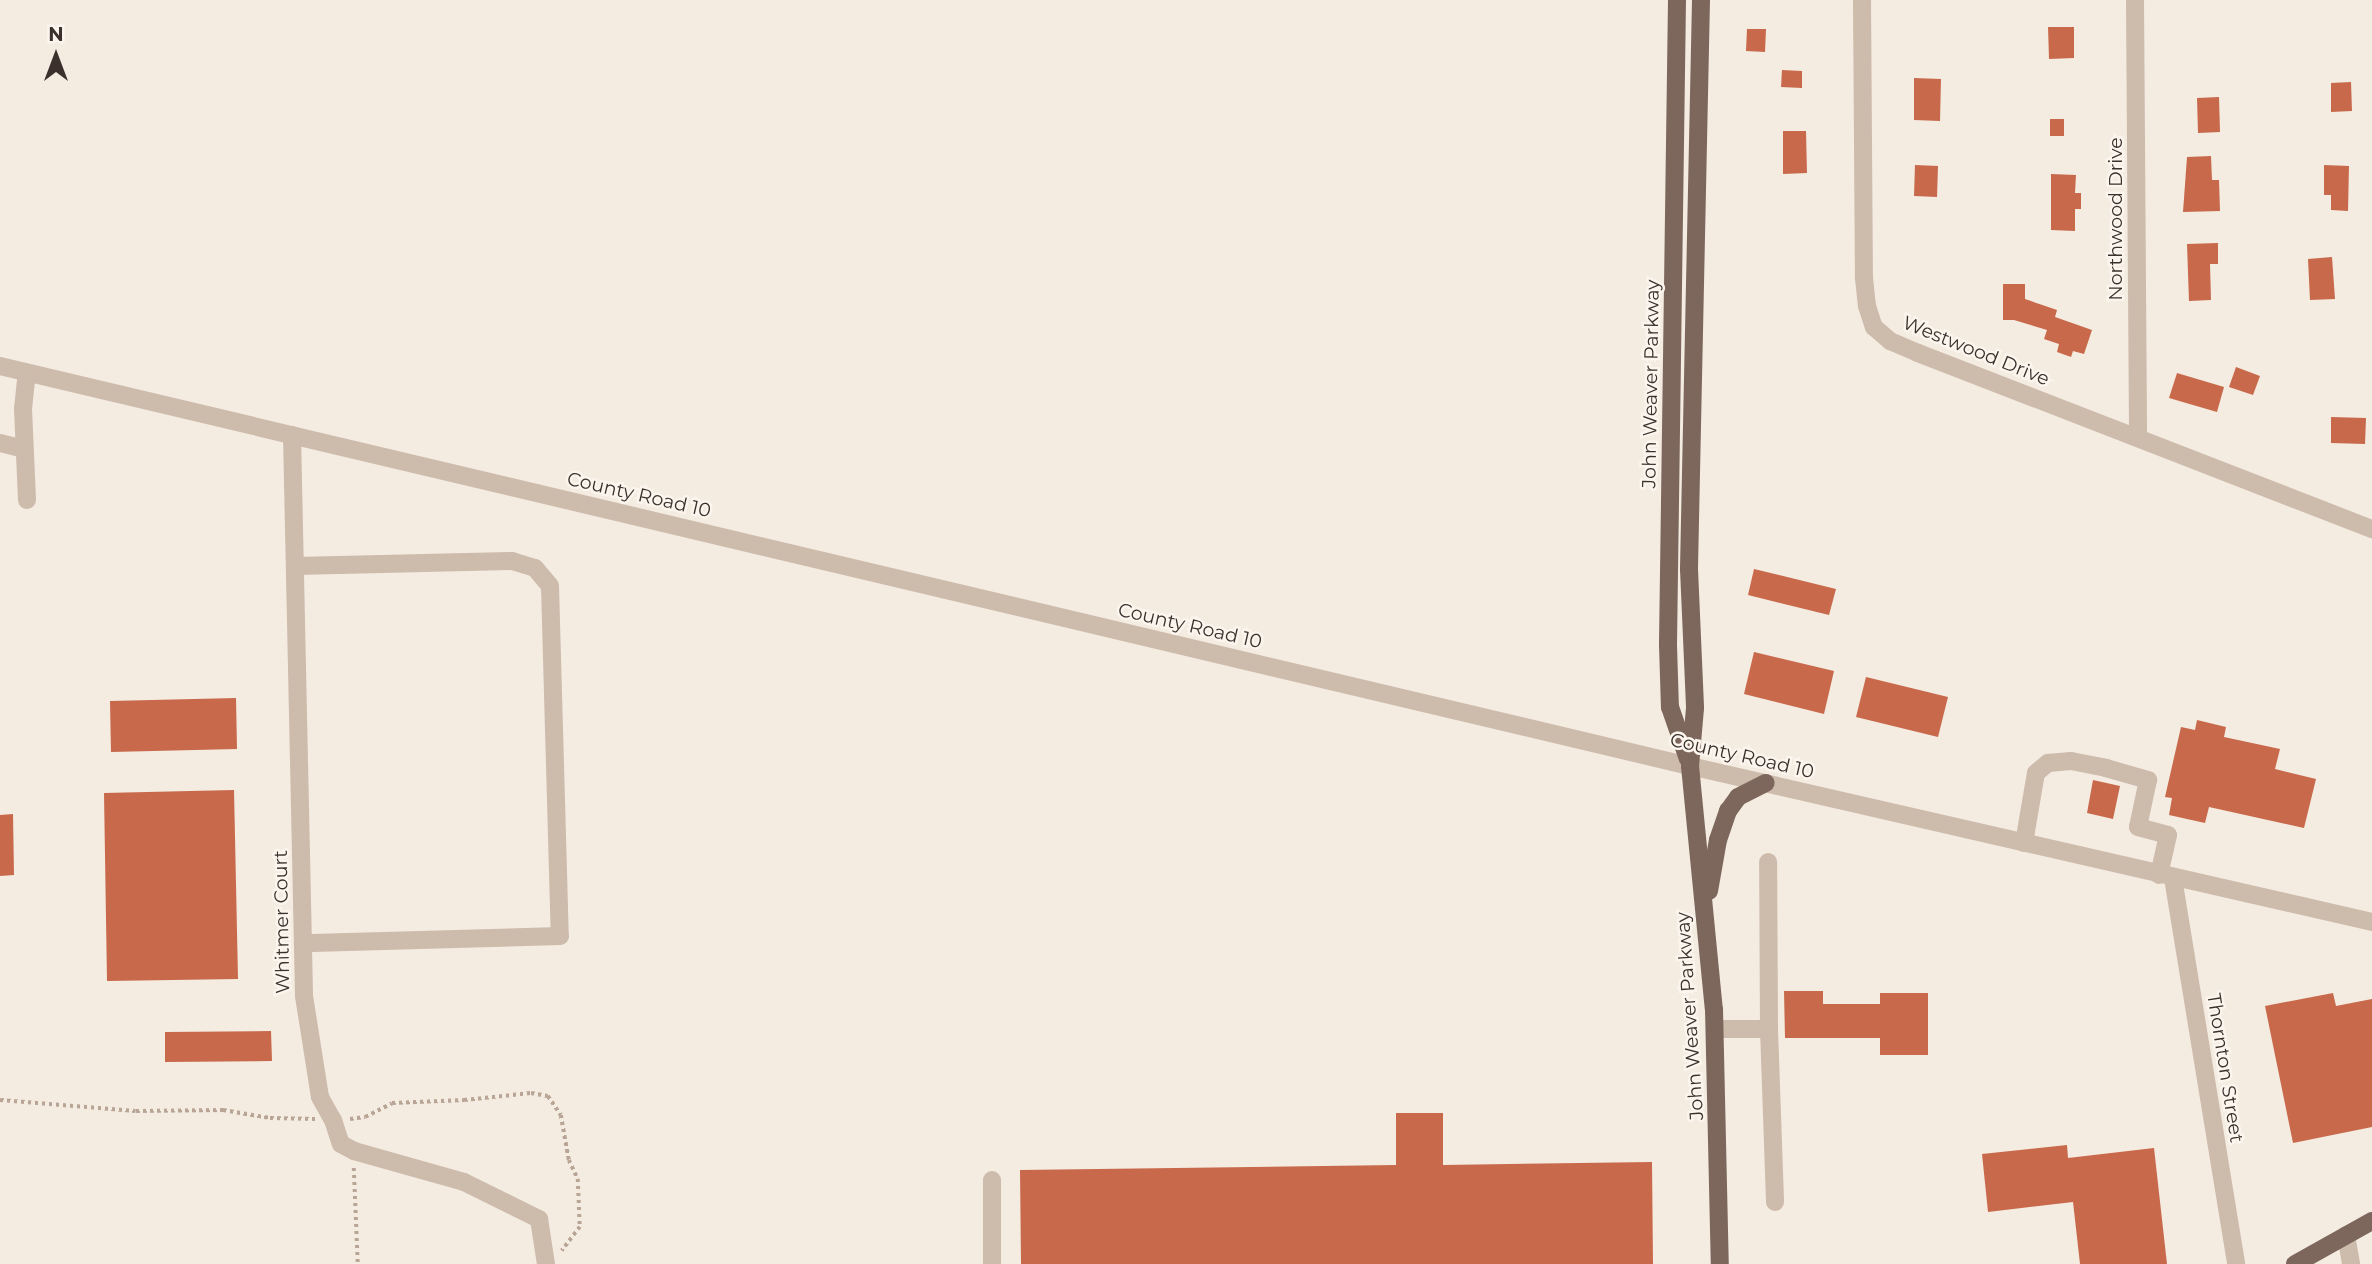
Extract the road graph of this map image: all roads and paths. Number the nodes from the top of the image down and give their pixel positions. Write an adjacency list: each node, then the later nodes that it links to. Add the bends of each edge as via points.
1 (1677, 0): 14 (main road, John Weaver Parkway, via 1668,646 1670,707)
2 (1701, 0): 14 (main road, John Weaver Parkway, via 1689,569 1695,708)
3 (1862, 0): 8 (street, Westwood Drive, via 1864,278 1874,327 1890,341 1918,353)
4 (2135, 0): 8 (street, Northwood Drive)
5 (0, 366): 6 (street, County Road 10)
6 (27, 373): 7 (street, County Road 10); 10 (street)
7 (292, 435): 13 (street, Whitmer Court); 14 (street, County Road 10)
8 (2138, 437): 12 (street, Westwood Drive)
9 (0, 443): 10 (street)
10 (24, 449): 11 (street)
11 (27, 500)
12 (2372, 529)
13 (295, 566): 21 (street, Whitmer Court); 21 (street, via 512,561 535,568 550,586 560,936)
14 (1690, 765): 15 (street, County Road 10); 19 (main road, John Weaver Parkway)
15 (1766, 783): 16 (street, County Road 10); 19 (main road, via 1738,797 1728,811)
16 (2024, 844): 18 (street, County Road 10); 18 (street, via 2036,773 2048,763 2071,761 2106,768 2148,780 2138,827 2168,835)
17 (1768, 862): 23 (street)
18 (2166, 876): 20 (street, County Road 10); 34 (street, Thornton Street)
19 (1706, 912): 22 (main road, John Weaver Parkway)
20 (2372, 922)
21 (303, 943): 25 (street, Whitmer Court, via 304,996 320,1097 341,1144)
22 (1715, 1029): 23 (street); 33 (main road, John Weaver Parkway)
23 (1769, 1029): 27 (street)
24 (354, 1118): 25 (path)
25 (354, 1152): 30 (path); 31 (street, via 464,1182 539,1219)
26 (992, 1180): 32 (street)
27 (1775, 1202)
28 (2372, 1221): 29 (main road)
29 (2346, 1235): 35 (main road); 36 (street)
30 (358, 1264)
31 (546, 1264)
32 (992, 1264)
33 (1720, 1264)
34 (2236, 1264)
35 (2295, 1264)
36 (2351, 1264)

